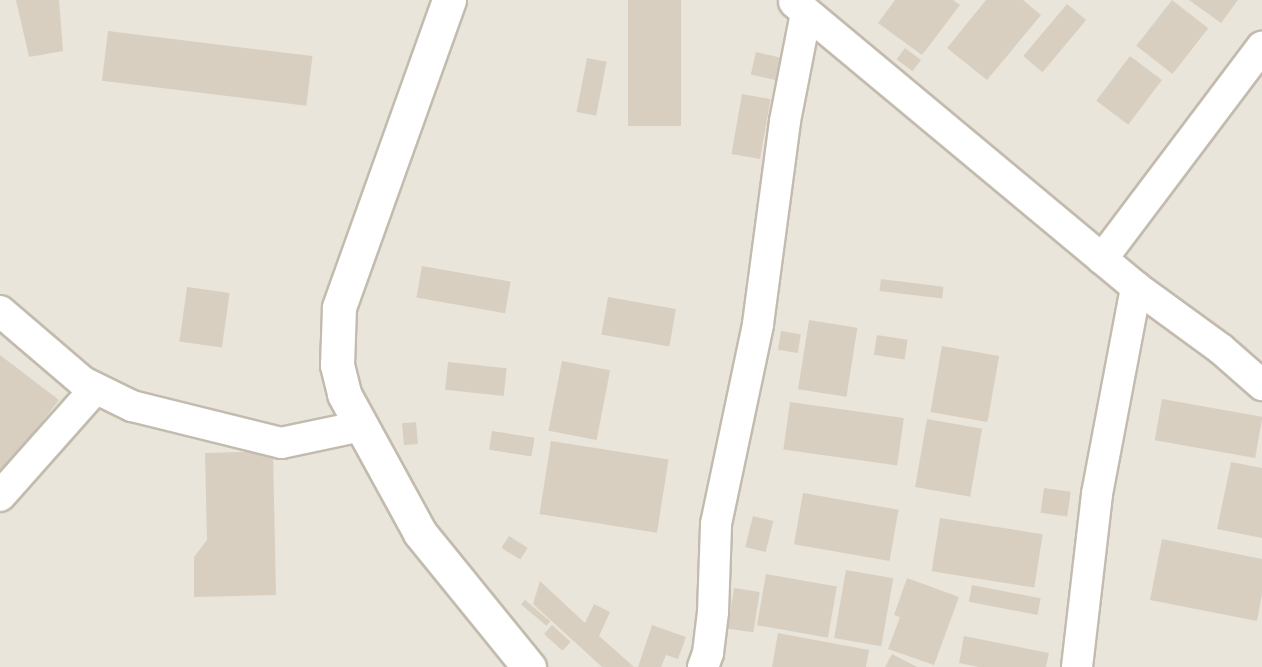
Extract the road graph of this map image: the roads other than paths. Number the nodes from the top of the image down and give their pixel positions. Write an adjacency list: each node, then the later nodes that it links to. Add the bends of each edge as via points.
1 (449, 0): 9 (street, via 339,308 337,365 344,394)
2 (799, 7): 4 (street); 12 (street, via 759,324 716,524 713,612)
3 (1262, 46): 4 (street)
4 (1102, 259): 5 (street)
5 (1136, 287): 7 (street, via 1221,349); 13 (street, via 1097,495)
6 (0, 311): 8 (street)
7 (1262, 385)
8 (95, 389): 9 (street, via 132,406 281,443); 10 (street)
9 (362, 426): 11 (street, via 420,533)
10 (0, 496)
11 (529, 667)
12 (703, 667)
13 (1077, 667)

